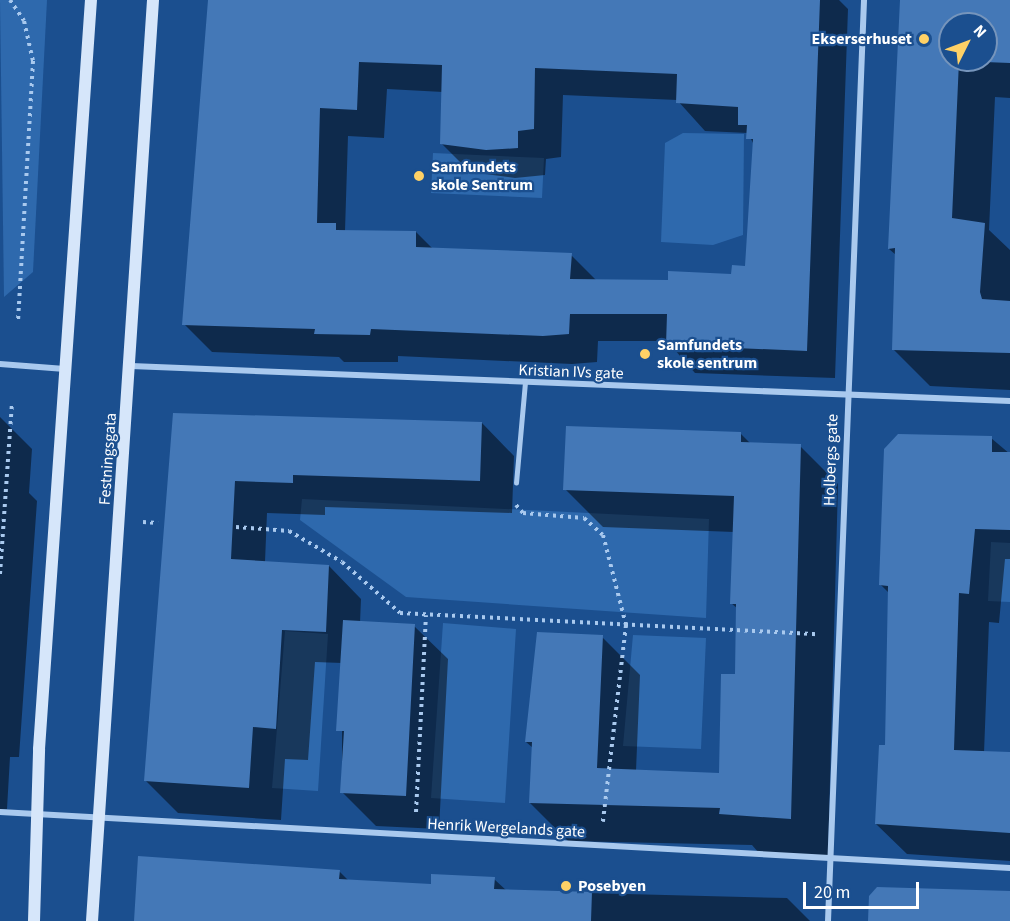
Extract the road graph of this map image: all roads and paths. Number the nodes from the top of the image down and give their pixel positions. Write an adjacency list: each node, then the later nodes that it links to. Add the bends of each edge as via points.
1 (10, 0): 5 (path, via 24,21 33,61)
2 (91, 0): 8 (main road)
3 (153, 0): 7 (main road, Festningsgata)
4 (864, 0): 10 (street, Holbergs gate)
5 (18, 323)
6 (0, 364): 8 (street)
7 (131, 366): 9 (street, Kristian IVs gate); 21 (main road, Festningsgata)
8 (66, 369): 20 (main road)
9 (525, 383): 10 (street, Kristian IVs gate); 13 (lane)
10 (846, 397): 11 (street, Kristian IVs gate); 18 (street, Holbergs gate)
11 (1010, 401)
12 (12, 403): 15 (path)
13 (516, 483): 17 (path, via 516,504 523,513 584,518 603,535)
14 (236, 527): 16 (path, via 289,531 342,562 400,613)
15 (0, 574)
16 (426, 615): 17 (path); 22 (path)
17 (626, 625): 18 (path); 23 (path)
18 (839, 635): 24 (street, Holbergs gate)
19 (0, 812): 20 (street, Henrik Wergelands gate)
20 (39, 814): 21 (street, Henrik Wergelands gate); 26 (main road)
21 (99, 821): 22 (street, Henrik Wergelands gate); 27 (main road, Festningsgata)
22 (414, 837): 23 (street, Henrik Wergelands gate)
23 (600, 847): 24 (street, Henrik Wergelands gate)
24 (831, 858): 25 (street, Henrik Wergelands gate); 28 (street, Holbergs gate)
25 (1010, 868)
26 (34, 921)
27 (92, 921)
28 (828, 921)

